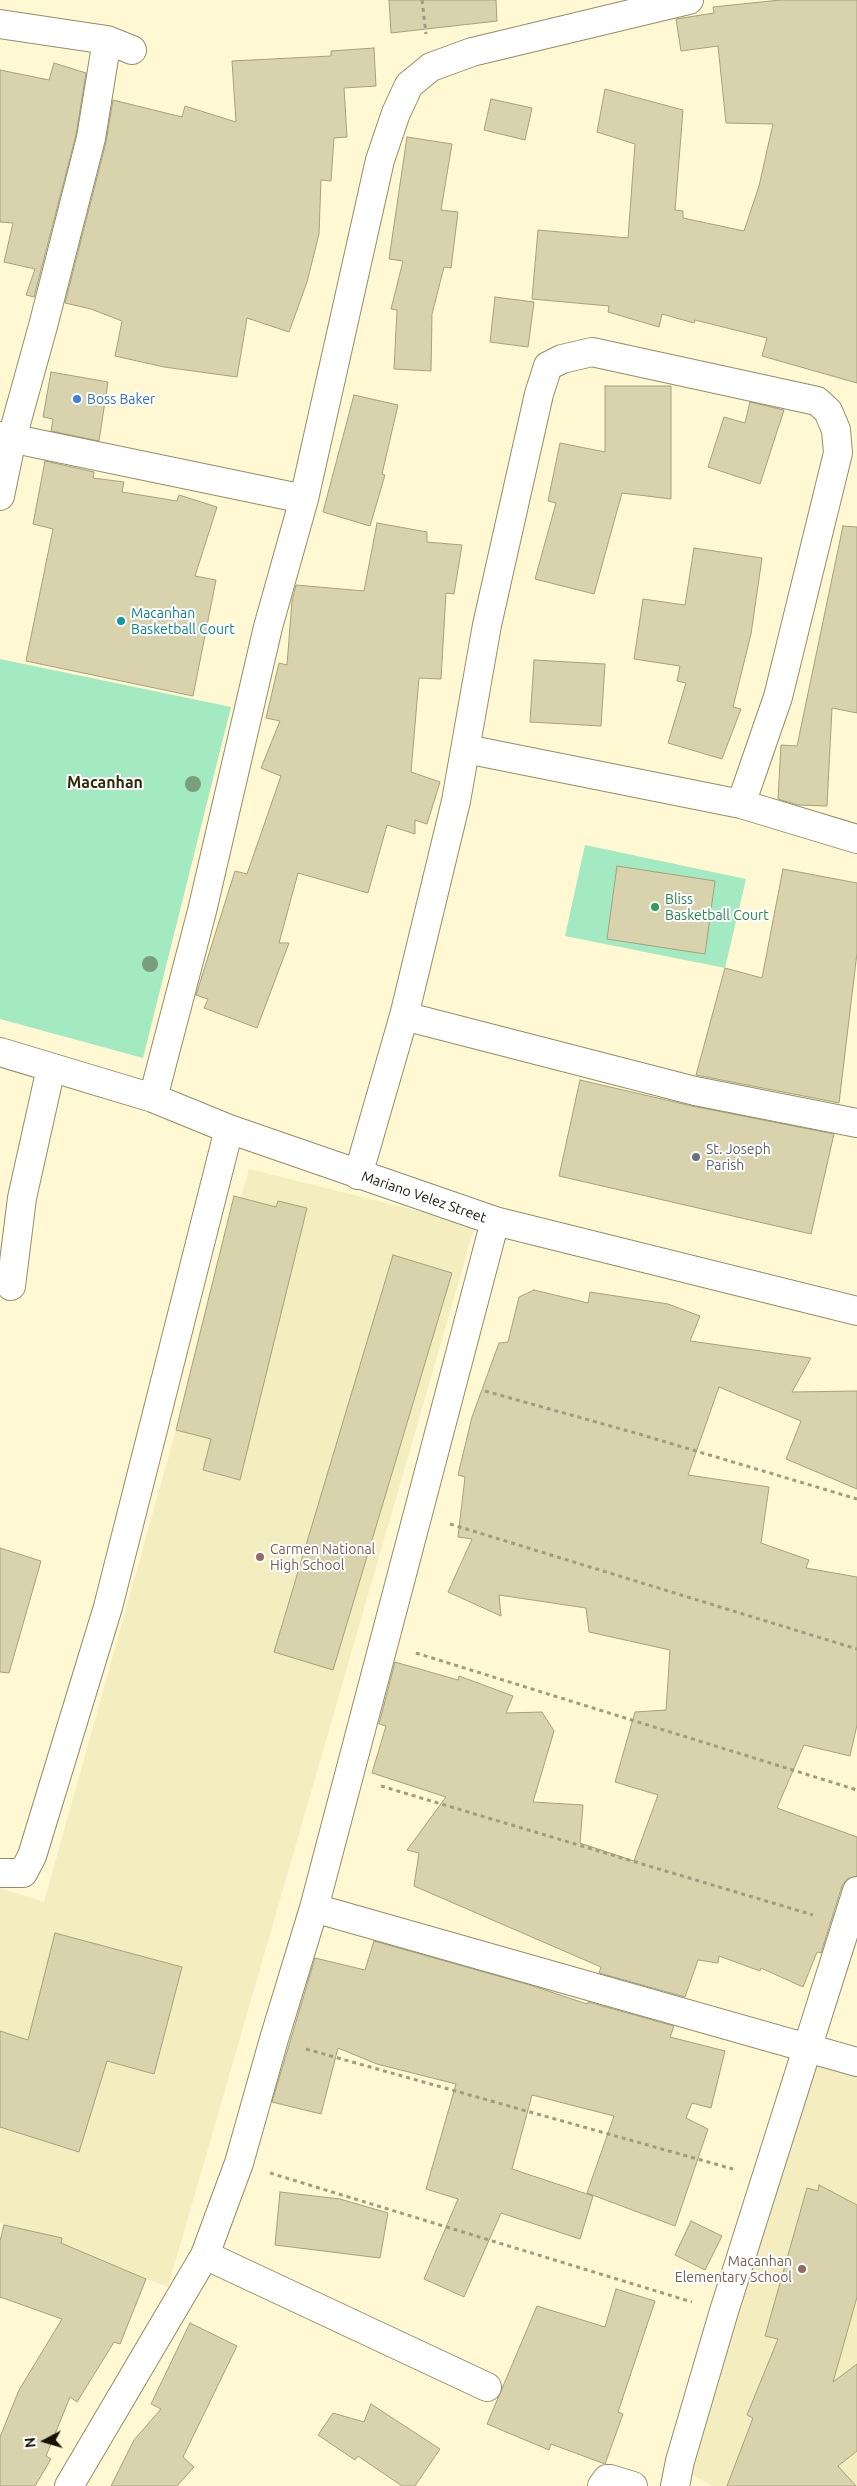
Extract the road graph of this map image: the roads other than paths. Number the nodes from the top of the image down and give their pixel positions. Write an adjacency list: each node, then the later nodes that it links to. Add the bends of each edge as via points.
1 (689, 0): 7 (street, via 472,52 431,67 409,85 380,160)
2 (0, 24): 3 (street)
3 (107, 40): 4 (street); 5 (street, via 88,147 43,326)
4 (132, 50)
5 (6, 437): 6 (street); 7 (street)
6 (0, 496)
7 (304, 499): 14 (street, via 268,627 202,910)
8 (466, 750): 9 (street); 9 (street, via 488,626 539,394 548,366 592,352 817,400 828,412 836,430 838,453 782,678); 11 (street)
9 (741, 804): 10 (street)
10 (857, 839)
11 (404, 1016): 15 (street, via 695,1091); 17 (street)
12 (0, 1052): 13 (street, Mariano Velez Street)
13 (50, 1068): 14 (street, Mariano Velez Street); 19 (street, via 22,1198)
14 (153, 1098): 16 (street, Mariano Velez Street)
15 (857, 1123)
16 (230, 1129): 17 (street, Mariano Velez Street); 21 (street, via 108,1607 32,1856 23,1873)
17 (358, 1175): 18 (street, Mariano Velez Street)
18 (495, 1221): 20 (street, Mariano Velez Street); 23 (street)
19 (11, 1286)
20 (857, 1312)
21 (0, 1873)
22 (857, 1890): 24 (street)
23 (314, 1908): 24 (street); 26 (street, via 239,2164)
24 (808, 2047): 25 (street); 31 (street, via 724,2311)
25 (857, 2062)
26 (205, 2255): 27 (street); 28 (street)
27 (487, 2387)
28 (69, 2486)
29 (602, 2486): 30 (street, via 610,2479)
30 (633, 2486)
31 (675, 2486)

